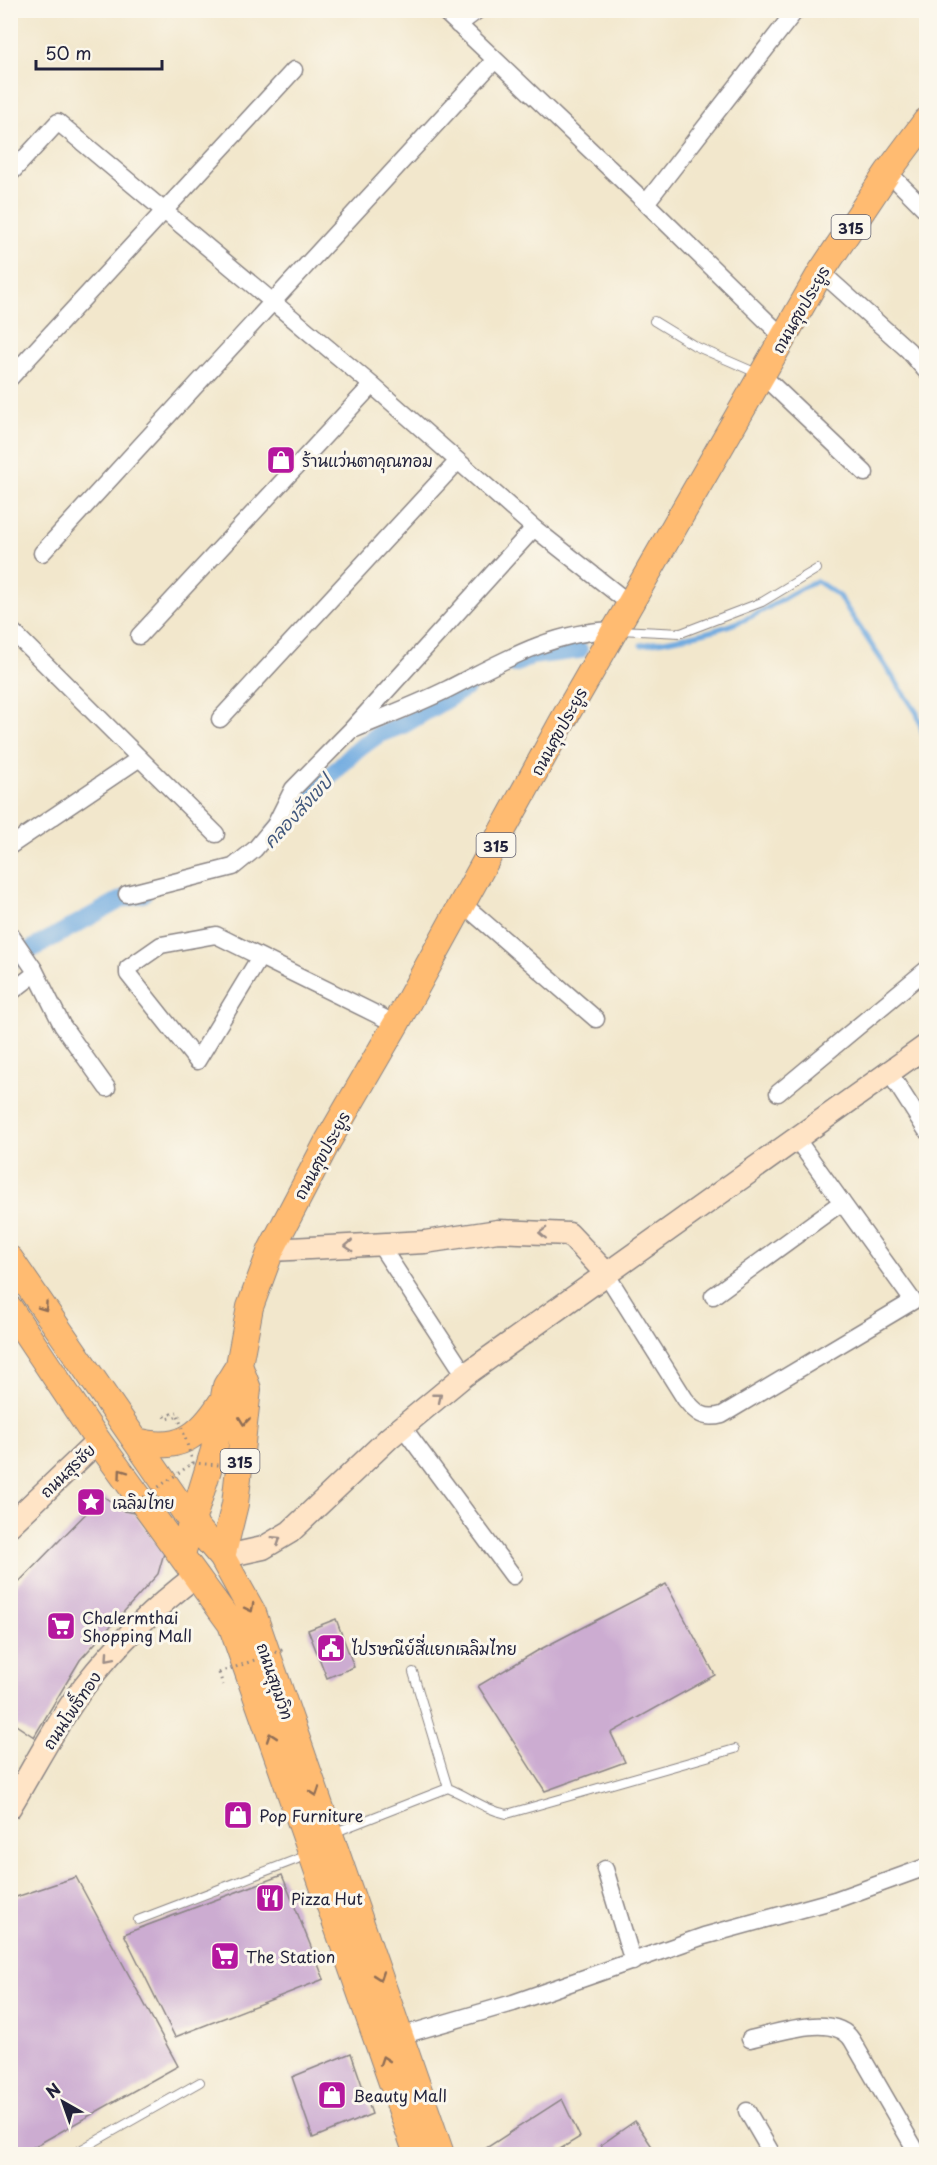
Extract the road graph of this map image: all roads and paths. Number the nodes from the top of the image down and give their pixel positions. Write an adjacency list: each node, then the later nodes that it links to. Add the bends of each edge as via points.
1 (443, 10): 4 (street)
2 (478, 10): 4 (street)
3 (796, 10): 10 (street)
4 (458, 25): 5 (street)
5 (494, 61): 10 (street); 14 (street)
6 (294, 70): 12 (street)
7 (927, 121): 8 (main road, ถนนศุขประยูร / 315)
8 (888, 172): 11 (street); 13 (main road, ถนนศุขประยูร / 315)
9 (10, 174): 12 (street, via 58,122)
10 (646, 203): 16 (street)
11 (927, 210)
12 (164, 211): 14 (street); 19 (street)
13 (821, 272): 16 (main road, ถนนศุขประยูร / 315); 17 (street)
14 (273, 302): 20 (street); 24 (street)
15 (654, 321): 18 (lane, via 695,346)
16 (783, 338): 18 (main road, ถนนศุขประยูร / 315)
17 (927, 371)
18 (762, 375): 22 (street); 26 (main road, ถนนศุขประยูร / 315)
19 (10, 378)
20 (372, 385): 21 (street); 29 (street)
21 (458, 461): 23 (street); 30 (street)
22 (865, 473)
23 (534, 528): 26 (street); 31 (street)
24 (42, 553)
25 (816, 569): 28 (lane, via 762,602 681,633)
26 (630, 604): 28 (main road, ถนนศุขประยูร / 315)
27 (10, 629): 32 (street)
28 (615, 630): 31 (street, via 585,630 543,643 398,712); 36 (main road, ถนนศุขประยูร / 315)
29 (139, 636)
30 (220, 719)
31 (351, 730): 35 (street, via 293,789 275,825 233,867)
32 (140, 758): 33 (street); 34 (street)
33 (216, 834)
34 (10, 846)
35 (127, 894)
36 (463, 904): 42 (street); 43 (main road, ถนนศุขประยูร / 315)
37 (11, 935): 40 (street)
38 (260, 957): 38 (street, via 197,1061 128,968 161,945 216,935); 43 (street)
39 (927, 970): 47 (street)
40 (35, 971): 41 (street); 46 (street, via 62,1025)
41 (10, 993)
42 (596, 1019)
43 (396, 1024): 52 (main road, ถนนศุขประยูร / 315)
44 (927, 1046): 45 (street)
45 (889, 1072): 48 (street); 49 (street)
46 (107, 1088)
47 (778, 1094)
48 (927, 1130)
49 (795, 1137): 50 (street); 54 (street)
50 (842, 1202): 54 (street, via 913,1301 722,1415 711,1418 696,1413); 55 (street)
51 (381, 1245): 52 (street, one-way to 52); 54 (street, one-way to 51, via 569,1234 498,1231); 58 (street)
52 (271, 1250): 57 (main road, ถนนศุขประยูร / 315, via 250,1307)
53 (10, 1259): 63 (main road, ถนนสุขุมวิท, one-way to 63)
54 (605, 1272): 58 (street)
55 (713, 1296)
56 (10, 1309): 62 (main road, ถนนสุขุมวิท)
57 (239, 1365): 59 (main road, ถนนศุขประยูร / 315, via 226,1386); 70 (main road, ถนนศุขประยูร / 315, one-way to 70, via 248,1389 235,1504)
58 (465, 1375): 61 (street, one-way to 58)
59 (223, 1401): 63 (main road, via 202,1428 185,1439 167,1446); 67 (main road, ถนนศุขประยูร / 315, via 214,1450)
60 (182, 1416): 64 (path, bridge, via 166,1419 165,1416 177,1413)
61 (402, 1426): 70 (street, one-way to 61, via 263,1548 290,1532); 72 (street)
62 (98, 1441): 68 (street, ถนนสุรชัย); 69 (main road, ถนนสุขุมวิท, one-way to 62)
63 (137, 1441): 67 (main road, ถนนสุขุมวิท)
64 (193, 1463): 65 (path, bridge); 66 (path, bridge)
65 (256, 1468)
66 (124, 1511)
67 (191, 1521): 69 (main road, ถนนศุขประยูร); 70 (main road, ถนนสุขุมวิท)
68 (10, 1525)
69 (182, 1554): 71 (main road, ถนนสุขุมวิท)
70 (222, 1557): 71 (main road); 79 (main road, ถนนสุขุมวิท, one-way to 79, via 253,1613)
71 (197, 1575): 78 (street, ถนนโพธิ์ทอง, one-way to 78, via 165,1600 84,1686); 80 (main road, ถนนสุขุมวิท, one-way to 71, via 231,1624)
72 (513, 1576)
73 (285, 1649): 75 (path, bridge, via 219,1673)
74 (413, 1672): 77 (lane)
75 (223, 1685)
76 (735, 1749): 77 (lane, via 507,1814 487,1810)
77 (448, 1788): 79 (lane)
78 (10, 1807)
79 (330, 1834): 85 (main road, ถนนสุขุมวิท, one-way to 85)
80 (312, 1854): 83 (lane); 90 (main road, ถนนสุขุมวิท, one-way to 80)
81 (927, 1867): 84 (street, via 835,1900 704,1936)
82 (605, 1869): 84 (street)
83 (138, 1920)
84 (633, 1962): 85 (street)
85 (400, 2036): 91 (main road, ถนนสุขุมวิท)
86 (750, 2039): 93 (street, via 806,2027 844,2029)
87 (200, 2082): 89 (lane)
88 (747, 2110): 92 (street)
89 (73, 2154)
90 (417, 2154)
91 (441, 2154)
92 (772, 2154)
93 (918, 2154)

